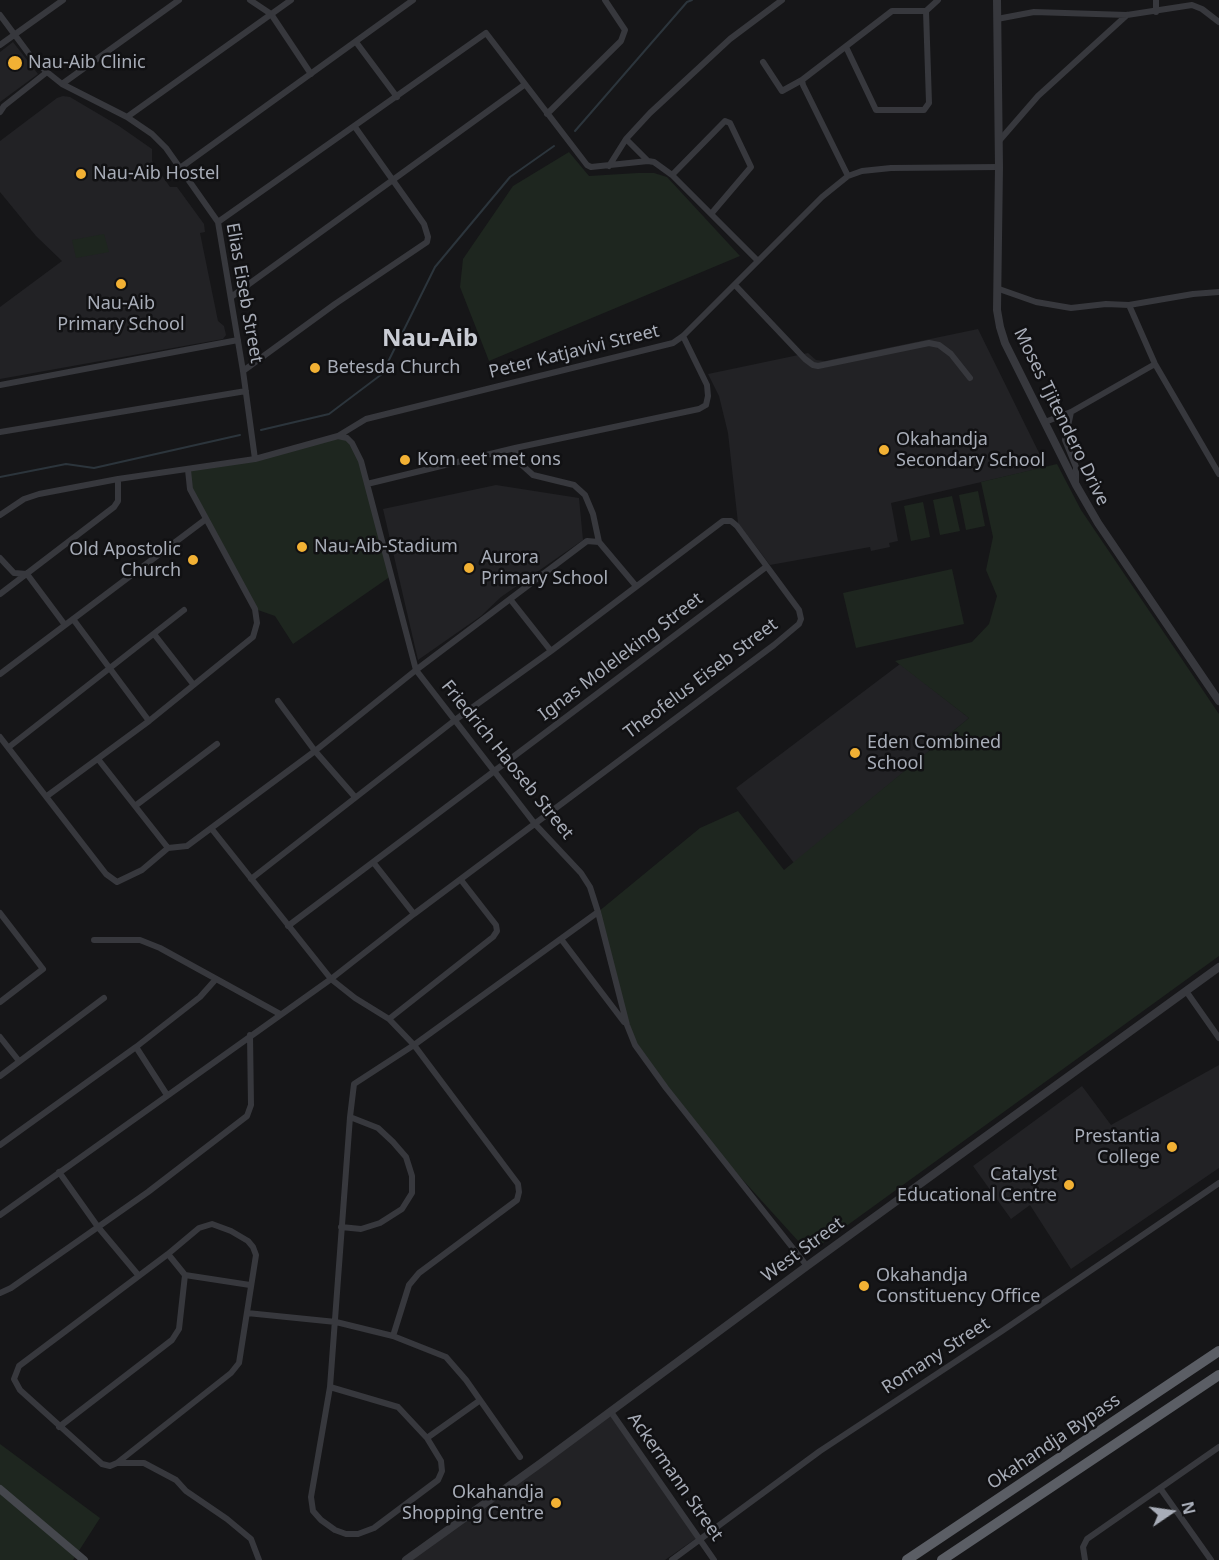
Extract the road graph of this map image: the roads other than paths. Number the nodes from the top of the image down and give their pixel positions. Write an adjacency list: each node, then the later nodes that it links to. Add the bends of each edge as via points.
1 (63, 0): 20 (street)
2 (179, 0): 28 (street)
3 (250, 0): 15 (street)
4 (291, 0): 15 (street)
5 (414, 0): 21 (street)
6 (605, 0): 32 (street, via 625,30 621,41)
7 (782, 0): 35 (street, via 729,39)
8 (938, 0): 13 (street)
9 (997, 0): 18 (street, Moses Tjitendero Drive)
10 (1156, 0): 14 (street)
11 (1187, 0): 12 (street)
12 (1192, 5): 14 (street); 19 (street)
13 (926, 11): 23 (street, via 892,11); 23 (street, via 929,103 924,111 876,110)
14 (1156, 12): 17 (street)
15 (272, 14): 26 (street); 33 (street)
16 (0, 15): 20 (street, Elias Eiseb Street)
17 (1127, 15): 18 (street, via 1034,12); 36 (street, via 1038,96)
18 (997, 19): 36 (street, Moses Tjitendero Drive)
19 (1219, 22)
20 (14, 34): 22 (street); 25 (street, Elias Eiseb Street)
21 (356, 42): 26 (street); 30 (street)
22 (0, 45)
23 (846, 46): 27 (street)
24 (763, 62): 27 (street, via 782,91)
25 (47, 72): 28 (street, Elias Eiseb Street); 31 (street)
26 (310, 74): 40 (street)
27 (802, 80): 42 (street)
28 (62, 84): 33 (street, Elias Eiseb Street)
29 (525, 85): 30 (street, via 483,33); 32 (street); 43 (street)
30 (397, 97): 34 (street)
31 (0, 112)
32 (547, 114): 38 (street, via 587,165)
33 (127, 117): 40 (street, Elias Eiseb Street, via 152,134)
34 (355, 127): 43 (street); 45 (street)
35 (626, 139): 37 (street); 38 (street)
36 (999, 141): 39 (street, Moses Tjitendero Drive)
37 (648, 161): 38 (street); 41 (street)
38 (609, 166)
39 (999, 167): 42 (street, Peter Katjavivi Street, via 891,168); 48 (street, Moses Tjitendero Drive)
40 (180, 168): 45 (street, Elias Eiseb Street)
41 (672, 175): 44 (street); 44 (street, via 725,121 730,123 751,167)
42 (848, 176): 46 (street, Peter Katjavivi Street)
43 (394, 181): 50 (street); 55 (street, via 424,224 427,242)
44 (711, 214): 46 (street)
45 (218, 222): 50 (street, Elias Eiseb Street)
46 (758, 261): 47 (street, Peter Katjavivi Street)
47 (735, 285): 52 (street, Peter Katjavivi Street); 56 (street, via 813,365 929,343 951,354)
48 (999, 289): 51 (street, via 1036,302 1071,308); 60 (street, Moses Tjitendero Drive, via 997,310 1005,343)
49 (1219, 292): 51 (street)
50 (231, 297): 53 (street, Elias Eiseb Street)
51 (1129, 305): 54 (street)
52 (683, 336): 62 (street, Peter Katjavivi Street, via 660,347 366,419); 63 (street, via 707,384 706,405)
53 (238, 340): 55 (street, Elias Eiseb Street); 57 (street)
54 (1155, 364): 59 (street); 66 (street)
55 (243, 371): 58 (street, Elias Eiseb Street)
56 (970, 378)
57 (0, 385)
58 (246, 391): 61 (street); 64 (street, Elias Eiseb Street)
59 (1071, 412): 60 (street); 69 (street, via 1065,440 1076,467)
60 (1045, 422): 69 (street, Moses Tjitendero Drive)
61 (0, 432)
62 (338, 436): 64 (street, Peter Katjavivi Street); 68 (street, Friedrich Haoseb Street, via 352,443)
63 (515, 448): 68 (street); 72 (street, via 516,456 533,475 574,485 585,495)
64 (255, 459): 65 (street, Peter Katjavivi Street)
65 (188, 470): 67 (street, Peter Katjavivi Street); 71 (street, via 190,489)
66 (1219, 474)
67 (118, 479): 70 (street, Peter Katjavivi Street, via 24,499); 75 (street, via 118,501 114,507)
68 (367, 484): 85 (street, Friedrich Haoseb Street)
69 (1076, 485): 89 (street, Moses Tjitendero Drive)
70 (0, 515)
71 (206, 519): 80 (street); 87 (street, via 255,609 257,623 254,637)
72 (599, 542): 76 (street); 78 (street, via 587,541)
73 (0, 558): 75 (street, via 14,573)
74 (766, 567): 76 (street, Theofelus Eiseb Street, via 737,526 723,521); 97 (street, Ignas Moleleking Street); 101 (street, Theofelus Eiseb Street, via 799,610 799,624)
75 (27, 574): 77 (street); 81 (street)
76 (636, 586): 83 (street, Theofelus Eiseb Street)
77 (0, 594)
78 (510, 599): 83 (street); 85 (street)
79 (184, 610): 82 (street)
80 (73, 620): 81 (street); 84 (street)
81 (64, 626): 86 (street)
82 (154, 634): 84 (street); 87 (street)
83 (551, 651): 90 (street, Theofelus Eiseb Street)
84 (110, 669): 91 (street); 94 (street)
85 (416, 670): 90 (street, Friedrich Haoseb Street); 95 (street)
86 (0, 674)
87 (193, 684): 91 (street)
88 (278, 701): 95 (street)
89 (1219, 701)
90 (455, 720): 97 (street, Friedrich Haoseb Street); 99 (street, Theofelus Eiseb Street)
91 (149, 721): 96 (street)
92 (0, 737): 94 (street)
93 (217, 744): 100 (street)
94 (9, 747): 98 (street)
95 (315, 751): 99 (street); 102 (street)
96 (98, 759): 98 (street); 100 (street)
97 (494, 771): 101 (street, Friedrich Haoseb Street); 104 (street, Ignas Moleleking Street)
98 (47, 796): 103 (street, via 106,874 117,882 142,870)
99 (355, 797): 105 (street, Theofelus Eiseb Street)
100 (135, 806): 103 (street)
101 (535, 825): 106 (street); 107 (street, Friedrich Haoseb Street, via 581,873)
102 (211, 828): 103 (street, via 187,846); 105 (street)
103 (168, 848)
104 (373, 862): 109 (street); 110 (street, Ignas Moleleking Street)
105 (251, 879): 110 (street)
106 (461, 880): 109 (street); 120 (street, via 496,924 497,931)
107 (598, 912): 111 (street); 121 (street, Friedrich Haoseb Street)
108 (0, 913): 118 (street, via 43,969)
109 (414, 914): 115 (street)
110 (288, 926): 115 (street)
111 (561, 939): 121 (street); 125 (street)
112 (94, 940): 114 (street, via 140,940)
113 (1219, 967): 116 (street, West Street)
114 (216, 979): 119 (street); 126 (street, via 200,997)
115 (331, 979): 119 (street); 120 (street)
116 (1186, 991): 124 (street); 138 (street, West Street)
117 (104, 998): 127 (street)
118 (0, 1002)
119 (280, 1014): 122 (street)
120 (390, 1019): 125 (street)
121 (627, 1025): 138 (street, Friedrich Haoseb Street, via 635,1045 666,1088)
122 (250, 1035): 129 (street); 135 (street, via 251,1106 247,1116)
123 (0, 1037): 127 (street)
124 (1219, 1038)
125 (414, 1045): 130 (street, via 354,1084); 145 (street, via 518,1184 519,1192 517,1200 504,1211 419,1273 409,1286)
126 (136, 1047): 129 (street); 131 (street)
127 (19, 1061): 128 (street)
128 (0, 1076)
129 (167, 1095): 132 (street)
130 (350, 1117): 136 (street); 136 (street, via 378,1128 406,1157 412,1193 402,1209 380,1223 361,1229)
131 (0, 1145)
132 (58, 1172): 134 (street); 135 (street)
133 (1219, 1182): 158 (street, Romany Street, via 820,1450)
134 (0, 1215)
135 (98, 1227): 140 (street); 142 (street)
136 (341, 1227): 144 (street)
137 (168, 1254): 139 (street); 140 (street); 141 (street, via 199,1228 212,1224 231,1231 253,1246 256,1255)
138 (807, 1266): 150 (street, West Street)
139 (185, 1275): 141 (street); 151 (street, via 179,1329 172,1340)
140 (139, 1276): 151 (street, via 19,1366 15,1379 20,1390)
141 (250, 1285): 143 (street)
142 (0, 1293)
143 (247, 1313): 144 (street); 155 (street, via 239,1363 231,1373)
144 (336, 1322): 145 (street); 148 (street)
145 (393, 1336): 149 (street, via 446,1358)
146 (1219, 1351): 164 (highway, Okahandja Bypass)
147 (1219, 1375): 165 (highway, Okahandja Bypass)
148 (330, 1387): 152 (street, via 398,1407); 152 (street, via 311,1497 313,1511 335,1530 358,1534 374,1528 438,1480 441,1461)
149 (479, 1401): 152 (street); 154 (street)
150 (611, 1412): 158 (street, Ackermann Street); 161 (street, West Street)
151 (59, 1427): 155 (street, via 102,1464)
152 (427, 1438)
153 (1219, 1447): 156 (street)
154 (520, 1457)
155 (117, 1463): 160 (street, via 144,1463 176,1480 251,1539)
156 (1160, 1488): 166 (street, via 1087,1539 1083,1547); 167 (street)
157 (0, 1489): 159 (main road)
158 (701, 1540): 162 (street, Romany Street); 163 (street, Ackermann Street)
159 (84, 1560)
160 (259, 1560)
161 (406, 1560)
162 (672, 1560)
163 (714, 1560)
164 (907, 1560)
165 (942, 1560)
166 (1085, 1560)
167 (1211, 1560)

